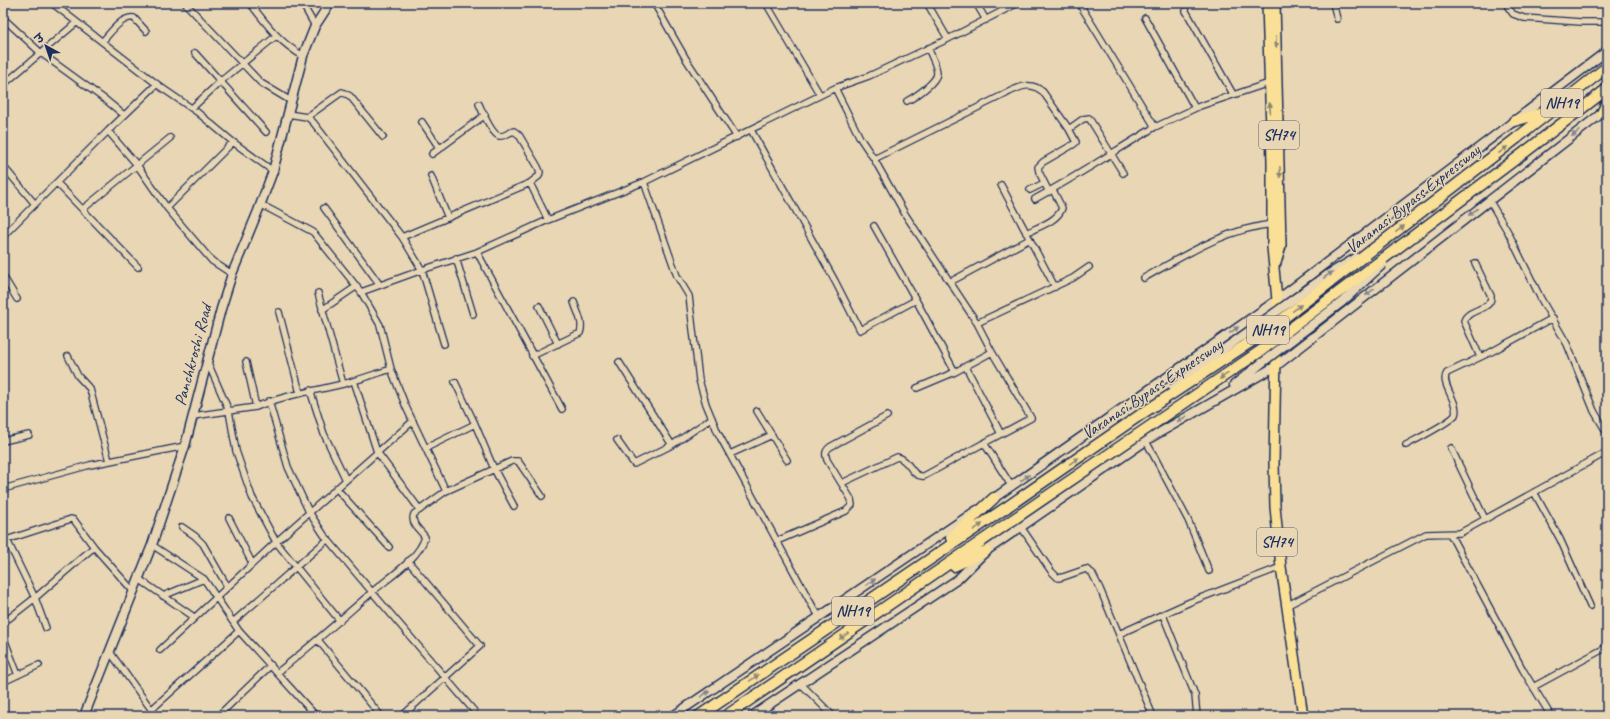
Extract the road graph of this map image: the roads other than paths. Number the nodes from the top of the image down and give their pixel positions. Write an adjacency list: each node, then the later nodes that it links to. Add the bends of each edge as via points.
1 (53, 3): 21 (street)
2 (185, 3): 32 (street)
3 (250, 3): 24 (street)
4 (302, 3): 22 (street)
5 (330, 3): 22 (street, Panchkroshi Road)
6 (654, 3): 62 (street, via 686,59)
7 (766, 3): 41 (street)
8 (927, 3): 25 (street)
9 (976, 3): 19 (street)
10 (1018, 3): 19 (street)
11 (1079, 3): 56 (street)
12 (1333, 3): 18 (street)
13 (1507, 3): 20 (street, via 1513,14 1524,18)
14 (1275, 4): 35 (main road, SH74); 100 (main road, SH74, one-way to 100, via 1281,246)
15 (1186, 11): 40 (street)
16 (3, 18): 29 (street)
17 (1145, 18): 47 (street)
18 (1337, 19)
19 (986, 20): 25 (street)
20 (1607, 22)
21 (76, 23): 26 (street); 29 (street)
22 (315, 26): 31 (street, Panchkroshi Road)
23 (146, 31): 26 (street, via 131,18 122,21)
24 (276, 36): 31 (street); 32 (street)
25 (948, 39): 27 (street)
26 (103, 41): 36 (street)
27 (928, 48): 38 (street, via 869,76); 43 (street, via 936,66 936,77)
28 (1607, 51): 55 (street)
29 (41, 53): 37 (street); 51 (street)
30 (194, 53): 34 (street)
31 (303, 56): 42 (street, Panchkroshi Road)
32 (242, 63): 34 (street); 42 (street, via 261,83)
33 (1607, 67): 48 (highway, Varanasi Bypass Expressway / NH19)
34 (221, 81): 46 (street); 60 (street)
35 (1268, 83): 40 (street); 90 (main road, SH74, one-way to 35)
36 (157, 84): 46 (street); 51 (street)
37 (3, 85)
38 (835, 88): 41 (street); 68 (street, via 860,138)
39 (1607, 89): 96 (highway, Varanasi Bypass Expressway / NH19, bridge)
40 (1233, 94): 47 (street)
41 (820, 95): 58 (street)
42 (291, 101): 50 (street, Panchkroshi Road)
43 (907, 102)
44 (1607, 103): 49 (highway)
45 (479, 104): 52 (street)
46 (192, 108): 64 (street)
47 (1195, 108): 56 (street)
48 (1552, 110): 55 (highway); 201 (highway, Varanasi Bypass Expressway / NH19, one-way to 48, bridge, via 1267,331)
49 (1604, 111): 82 (street, one-way to 82)
50 (288, 114): 53 (street); 71 (street, Panchkroshi Road)
51 (124, 115): 59 (street)
52 (485, 115): 65 (street); 76 (street, via 498,136 514,131 519,135 540,172 538,179)
53 (307, 117): 61 (street, via 342,92 350,96); 94 (street)
54 (422, 122): 65 (street)
55 (1514, 122): 115 (street)
56 (1156, 127): 66 (street)
57 (1069, 129): 66 (street, via 1083,119 1089,118); 68 (street, via 1043,92 1032,85 1001,96); 77 (street, via 1076,142 1043,162 1037,169)
58 (751, 130): 62 (street); 114 (street, via 836,281 860,330)
59 (108, 131): 69 (street); 75 (street)
60 (266, 132)
61 (383, 137)
62 (737, 137): 74 (street)
63 (170, 138): 69 (street)
64 (233, 142): 71 (street); 85 (street)
65 (440, 149): 67 (street)
66 (1111, 153): 72 (street); 80 (street)
67 (432, 154)
68 (874, 159): 107 (street, via 905,214)
69 (137, 165): 85 (street); 87 (street)
70 (3, 166): 83 (street)
71 (273, 171): 84 (street, Panchkroshi Road)
72 (1123, 173)
73 (431, 176): 88 (street)
74 (644, 182): 89 (street); 150 (street, via 677,276 689,296 699,380)
75 (57, 183): 83 (street); 87 (street)
76 (530, 183): 88 (street); 89 (street)
77 (1044, 183): 79 (street); 80 (street)
78 (1001, 184): 92 (street)
79 (1030, 190)
80 (1051, 191): 81 (street); 92 (street, via 1062,208 1060,213 1056,218)
81 (1035, 199)
82 (1489, 200): 121 (street); 132 (street, one-way to 132)
83 (35, 204): 93 (street)
84 (260, 204): 104 (street, Panchkroshi Road); 109 (street, via 312,232)
85 (167, 208): 104 (street, via 212,261)
86 (324, 208): 108 (street)
87 (83, 210): 101 (street)
88 (448, 218): 94 (street)
89 (548, 220): 97 (street)
90 (1273, 224): 100 (main road, SH74); 106 (street, via 1253,226 1208,242)
91 (874, 226): 114 (street)
92 (1026, 233): 95 (street)
93 (3, 236)
94 (402, 236): 103 (street)
95 (1030, 239): 107 (street); 110 (street)
96 (1408, 240): 143 (street, bridge, via 1342,302); 203 (highway, Varanasi Bypass Expressway / NH19, one-way to 203, bridge, via 1262,350)
97 (477, 252): 98 (street); 127 (street)
98 (456, 258): 103 (street); 120 (street)
99 (1475, 263): 128 (street, via 1491,296 1489,304 1467,315 1464,321)
100 (1274, 266): 115 (main road, SH74)
101 (138, 267)
102 (1089, 267): 110 (street)
103 (422, 270): 108 (street); 123 (street)
104 (232, 274): 131 (street, Panchkroshi Road)
105 (3, 276): 113 (street)
106 (1144, 278)
107 (950, 282): 122 (street)
108 (380, 285): 111 (street)
109 (357, 286): 111 (street); 118 (street)
110 (1055, 287): 122 (street)
111 (361, 292): 134 (street, via 380,326)
112 (318, 293): 118 (street)
113 (17, 299)
114 (916, 300): 135 (street)
115 (1277, 300): 132 (main road, SH74); 174 (street, one-way to 115)
116 (574, 302): 124 (street, via 582,328 580,333)
117 (539, 306): 124 (street)
118 (322, 310): 138 (street)
119 (279, 312): 141 (street)
120 (473, 314)
121 (1553, 318): 128 (street); 153 (street, via 1567,344 1594,411)
122 (978, 323): 125 (street)
123 (444, 344)
124 (558, 344): 127 (street)
125 (992, 352): 133 (street); 155 (street, via 1031,418)
126 (68, 356): 170 (street, via 78,376 90,389)
127 (532, 356): 145 (street)
128 (1480, 357): 162 (street, via 1445,375 1454,416)
129 (246, 362): 144 (street)
130 (619, 362): 161 (street)
131 (208, 363): 146 (street); 148 (street, Panchkroshi Road)
132 (1276, 366): 143 (street); 199 (main road, SH74, via 1274,492)
133 (966, 367): 135 (street); 155 (street)
134 (390, 369): 136 (street); 151 (street)
135 (955, 372): 139 (street)
136 (354, 381): 138 (street); 166 (street)
137 (455, 382): 152 (street)
138 (343, 384): 140 (street)
139 (917, 388)
140 (310, 390): 141 (street); 172 (street, via 324,434)
141 (300, 393): 142 (street)
142 (269, 401): 144 (street); 183 (street, via 288,467)
143 (1205, 406): 159 (street, one-way to 159)
144 (256, 407): 146 (street)
145 (562, 409)
146 (229, 411): 148 (street); 192 (street, via 236,451 252,497)
147 (757, 411): 154 (street)
148 (192, 416): 163 (street, Panchkroshi Road)
149 (887, 416): 173 (street, via 826,451 828,460)
150 (712, 418): 161 (street); 168 (street)
151 (413, 421): 164 (street); 166 (street)
152 (475, 424): 164 (street); 171 (street)
153 (1607, 433)
154 (772, 434): 168 (street); 169 (street)
155 (1001, 434): 160 (street)
156 (29, 435): 158 (street)
157 (617, 440): 161 (street, via 634,464)
158 (3, 441)
159 (1146, 441): 187 (street); 202 (street, via 1188,520)
160 (984, 443): 173 (street, via 924,476 916,475 905,459 898,457); 174 (street)
161 (672, 445)
162 (1406, 445)
163 (184, 446): 170 (street); 193 (street, Panchkroshi Road)
164 (426, 448): 177 (street)
165 (1450, 448): 185 (street)
166 (378, 452): 172 (street); 182 (street)
167 (1607, 452): 178 (street)
168 (730, 454): 191 (street)
169 (787, 460)
170 (110, 461): 176 (street)
171 (494, 469): 177 (street); 179 (street, via 518,461); 181 (street)
172 (346, 480): 175 (street)
173 (842, 483): 191 (street, via 850,498 850,508)
174 (1012, 487): 180 (street)
175 (336, 488): 183 (street); 195 (street)
176 (3, 489)
177 (446, 491): 182 (street)
178 (1534, 492): 185 (street); 213 (street, via 1560,539)
179 (542, 496)
180 (994, 498): 201 (highway); 216 (street, one-way to 180)
181 (514, 506)
182 (420, 510): 197 (street, via 412,518 425,537 423,544)
183 (309, 512): 189 (street); 192 (street)
184 (230, 518): 198 (street)
185 (1485, 519): 188 (street, via 1460,533)
186 (182, 527): 206 (street, via 203,544)
187 (1021, 527): 196 (street); 222 (street, via 1058,578 1086,569 1092,573)
188 (1450, 534): 212 (street, via 1426,534); 235 (street)
189 (328, 539): 200 (street); 208 (street)
190 (5, 541): 194 (street, via 71,519); 211 (street)
191 (777, 541): 216 (street)
192 (276, 542): 198 (street); 200 (street)
193 (152, 545): 204 (street, Panchkroshi Road); 205 (street)
194 (94, 547): 207 (street); 211 (street)
195 (390, 547)
196 (986, 551): 203 (highway); 234 (street, via 958,579)
197 (408, 561): 208 (street); 232 (street, via 480,646)
198 (252, 563): 206 (street)
199 (1280, 566): 212 (main road, SH74); 214 (street)
200 (296, 567): 217 (street); 218 (street)
201 (914, 569): 245 (highway, Varanasi Bypass Expressway / NH19, one-way to 201)
202 (1209, 571)
203 (929, 577): 246 (highway, Varanasi Bypass Expressway / NH19, one-way to 246)
204 (139, 579): 207 (street, Panchkroshi Road); 209 (street)
205 (204, 579): 209 (street); 210 (street)
206 (227, 586): 210 (street)
207 (134, 592): 227 (street, Panchkroshi Road)
208 (372, 592): 217 (street); 232 (street)
209 (163, 596): 215 (street)
210 (216, 597): 215 (street); 218 (street)
211 (35, 598): 219 (street); 220 (street)
212 (1286, 606): 251 (main road, SH74)
213 (1590, 606)
214 (1163, 615): 222 (street); 250 (street, via 1195,695)
215 (194, 617): 226 (street)
216 (820, 617): 244 (street, one-way to 216)
217 (340, 621): 224 (street)
218 (233, 622): 221 (street)
219 (3, 623)
220 (46, 628)
221 (239, 631): 229 (street); 236 (street)
222 (1119, 634): 249 (street)
223 (3, 636): 231 (street)
224 (318, 640): 230 (street); 242 (street)
225 (1607, 647): 235 (street)
226 (160, 650)
227 (110, 652): 236 (street); 238 (street, Panchkroshi Road)
228 (39, 665): 231 (street)
229 (271, 665): 230 (street); 240 (street)
230 (278, 672): 241 (street)
231 (18, 675): 233 (street)
232 (445, 676): 237 (street); 243 (street)
233 (3, 682)
234 (800, 684): 247 (street); 248 (street)
235 (1533, 687): 252 (street)
236 (151, 710): 239 (street)
237 (474, 711)
238 (84, 716)
239 (156, 716)
240 (218, 716)
241 (316, 716)
242 (381, 716)
243 (402, 716)
244 (673, 716)
245 (699, 716)
246 (726, 716)
247 (752, 716)
248 (833, 716)
249 (1153, 716)
250 (1197, 716)
251 (1303, 716)
252 (1551, 716)

